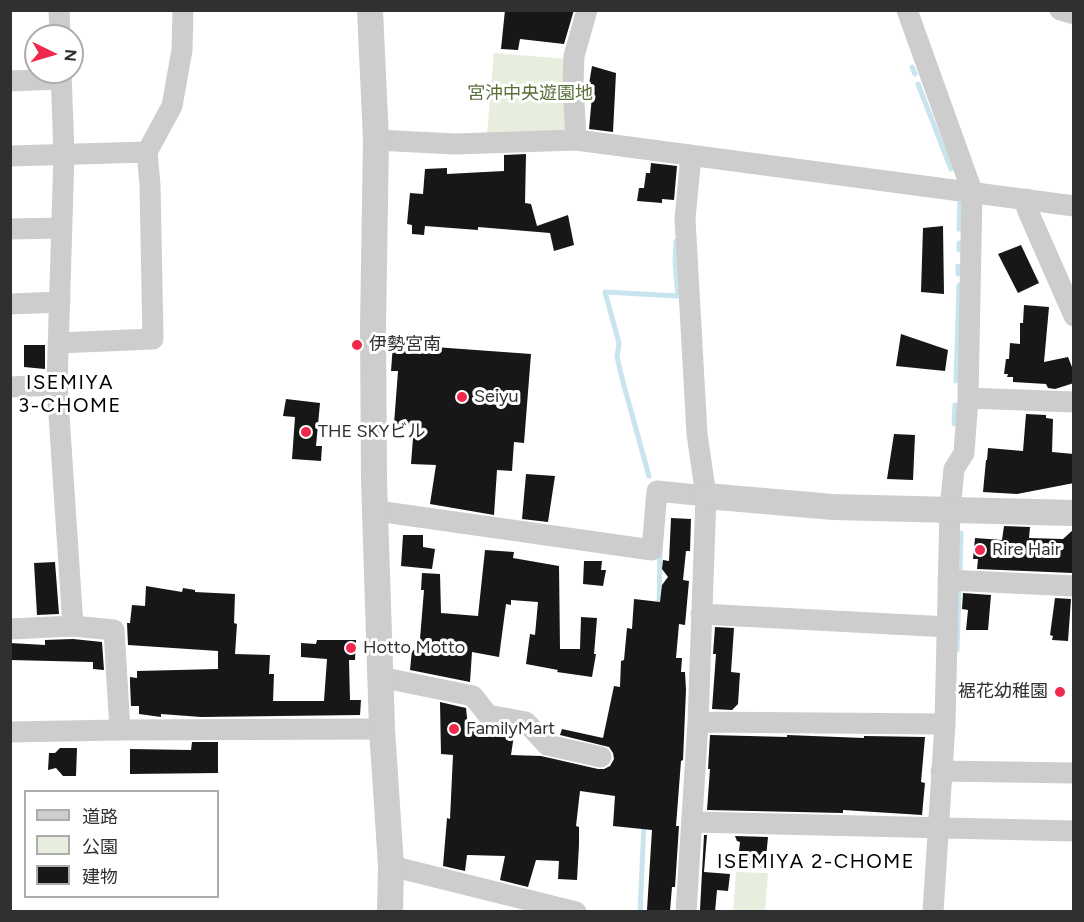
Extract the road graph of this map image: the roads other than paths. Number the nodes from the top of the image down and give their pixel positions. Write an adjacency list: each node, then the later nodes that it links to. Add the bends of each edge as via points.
1 (183, 10): 10 (street, via 182,50 172,106)
2 (370, 10): 8 (street)
3 (587, 10): 9 (street, via 574,56)
4 (907, 10): 14 (street)
5 (1060, 10): 6 (street)
6 (1074, 14)
7 (61, 84): 11 (street)
8 (376, 140): 9 (street, via 455,144); 29 (street, via 373,339)
9 (576, 140): 12 (street)
10 (147, 152): 11 (street); 22 (street, via 153,339)
11 (64, 154): 13 (street); 17 (street)
12 (691, 155): 14 (street); 27 (street, via 685,219 697,434)
13 (10, 156)
14 (972, 191): 15 (street); 25 (street)
15 (1027, 199): 16 (street); 21 (street, via 1027,209)
16 (1074, 206)
17 (62, 228): 18 (street); 19 (street)
18 (10, 229)
19 (60, 302): 20 (street); 22 (street)
20 (10, 304)
21 (1074, 316)
22 (58, 343): 23 (street)
23 (57, 385): 24 (street); 34 (street)
24 (10, 387)
25 (968, 398): 26 (street); 28 (street, via 964,453 954,469)
26 (1074, 402)
27 (706, 496): 28 (street, via 833,507); 29 (street, via 657,491 652,550); 33 (street)
28 (950, 509): 30 (street); 31 (street)
29 (377, 511): 37 (street)
30 (1074, 513)
31 (948, 580): 32 (street); 35 (street)
32 (1074, 586)
33 (701, 614): 35 (street); 38 (street)
34 (73, 626): 36 (street); 41 (street, via 114,630)
35 (948, 627): 39 (street)
36 (10, 629)
37 (380, 677): 40 (street); 43 (street, via 473,696 488,715 526,722 547,745)
38 (698, 722): 39 (street); 46 (street)
39 (945, 724): 44 (street)
40 (382, 729): 41 (street); 49 (street)
41 (120, 730): 42 (street)
42 (10, 732)
43 (601, 757)
44 (941, 771): 45 (street); 47 (street)
45 (1074, 773)
46 (693, 822): 47 (street); 52 (street)
47 (938, 829): 48 (street); 53 (street)
48 (1074, 831)
49 (391, 866): 50 (street); 51 (street)
50 (390, 912)
51 (576, 912)
52 (686, 912)
53 (933, 912)

